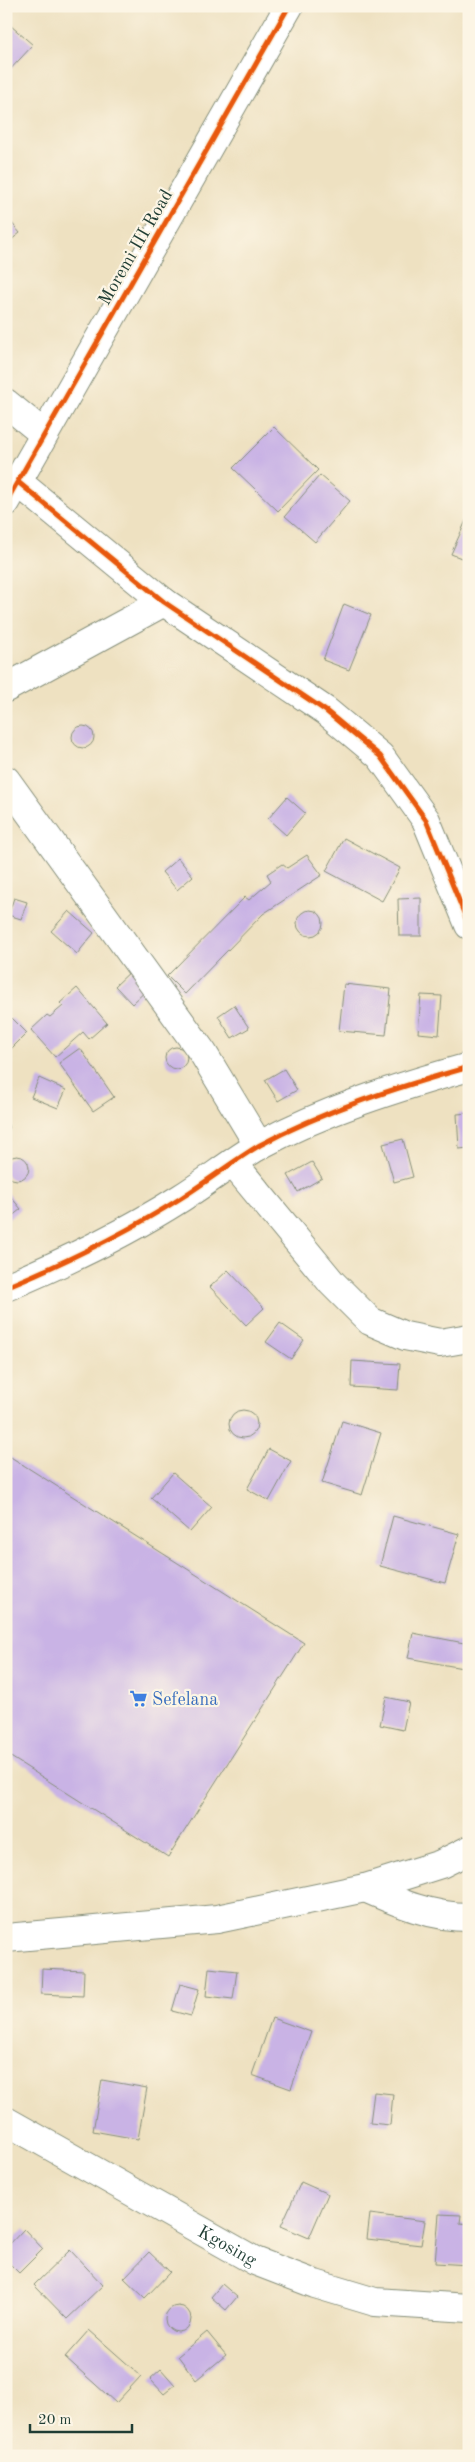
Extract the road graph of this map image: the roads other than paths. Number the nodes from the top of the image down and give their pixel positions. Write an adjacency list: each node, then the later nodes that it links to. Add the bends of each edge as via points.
1 (289, 6): 3 (street, Moremi III Road)
2 (6, 403): 3 (street)
3 (44, 434): 4 (street, Moremi III Road)
4 (12, 492): 5 (street)
5 (164, 602): 6 (street); 8 (street, via 326,711 380,756 426,820)
6 (6, 688)
7 (6, 780): 10 (street, via 203,1052)
8 (469, 924)
9 (469, 1066): 10 (street, via 324,1114)
10 (260, 1146): 11 (street)
11 (233, 1163): 12 (street, via 133,1227); 13 (street, via 332,1283 370,1321 405,1336 440,1344)
12 (6, 1288)
13 (469, 1338)
14 (469, 1850): 15 (street, via 441,1864)
15 (365, 1888): 16 (street, via 409,1908 447,1917); 17 (street, via 217,1919)
16 (469, 1917)
17 (6, 1938)
18 (10, 2133): 19 (street, Kgosing, via 255,2261 315,2284 375,2302)
19 (469, 2308)

